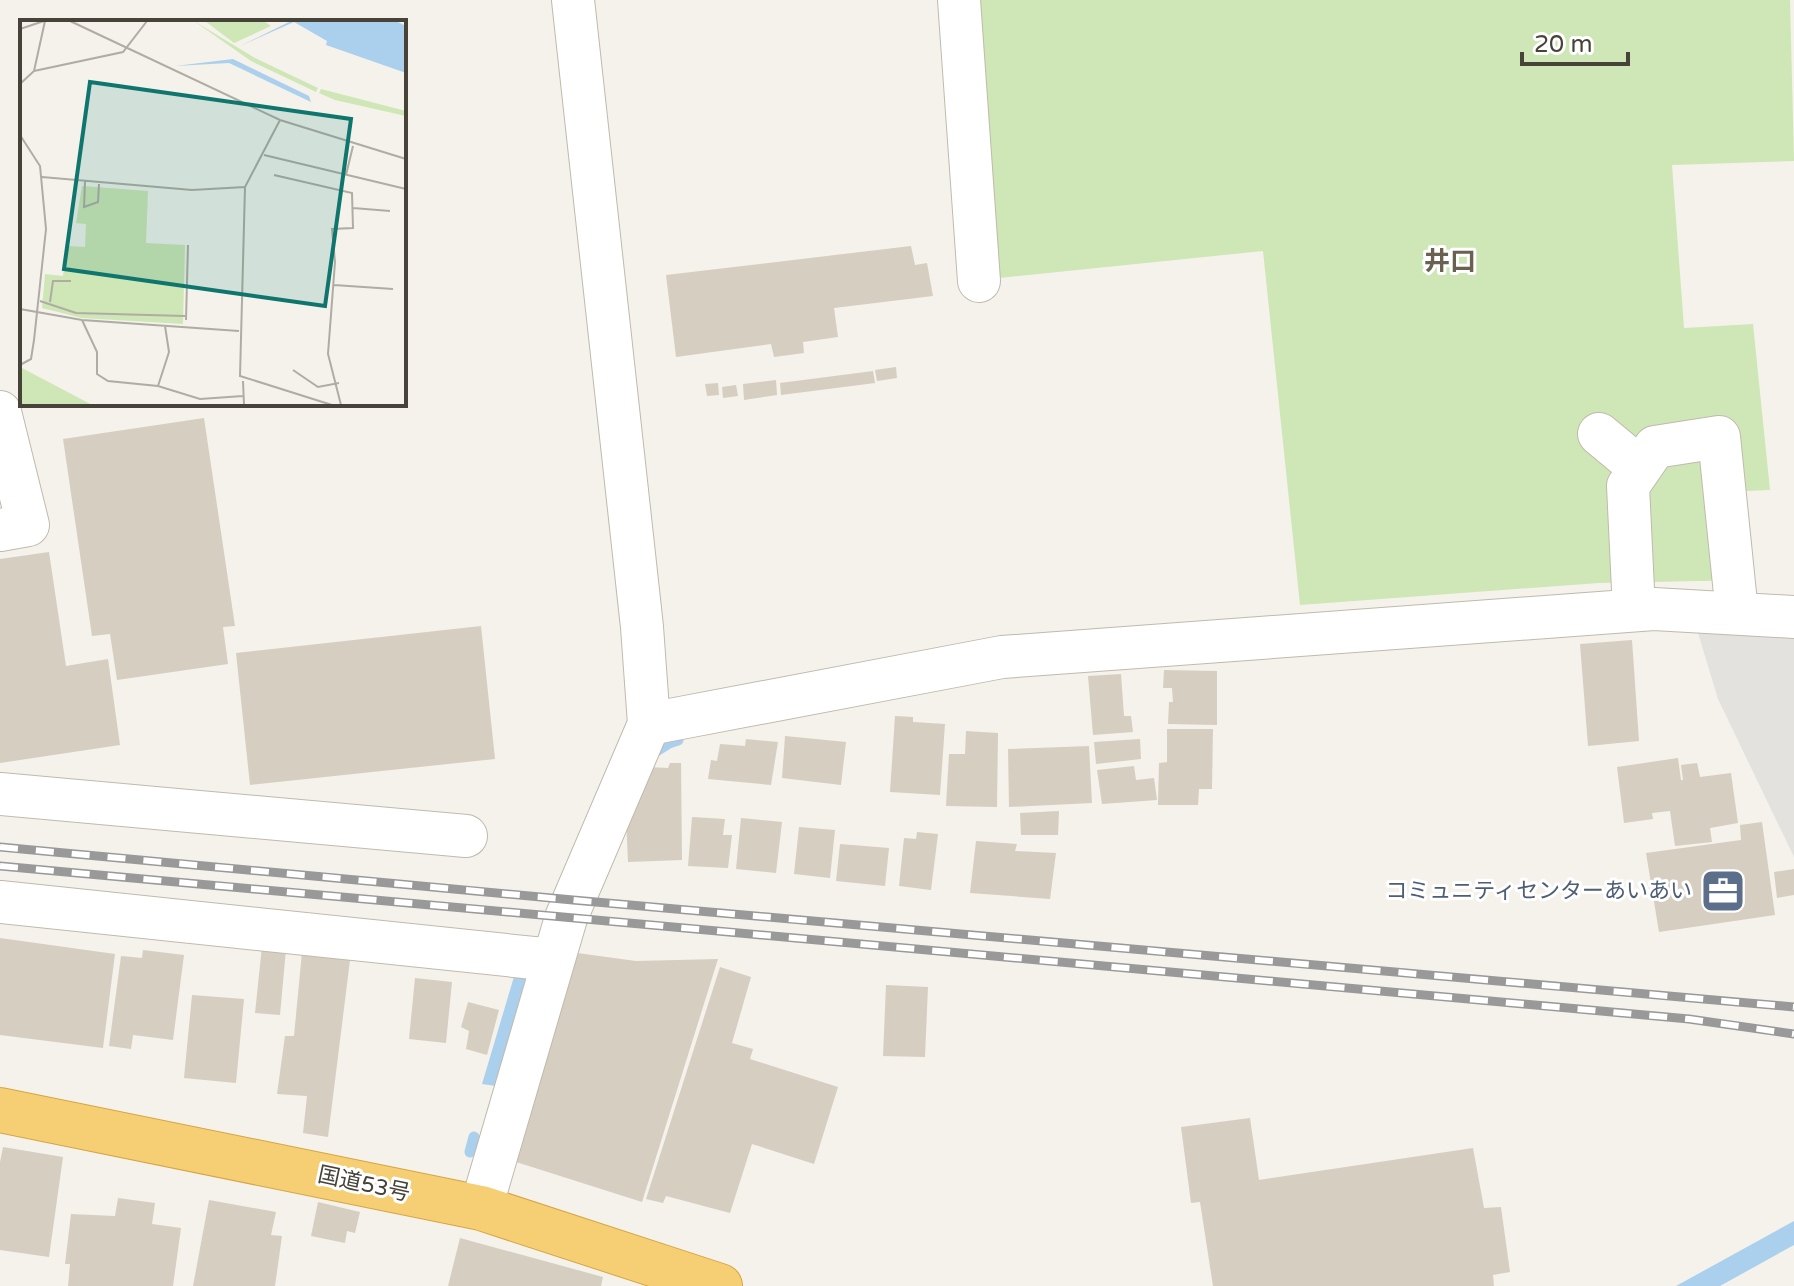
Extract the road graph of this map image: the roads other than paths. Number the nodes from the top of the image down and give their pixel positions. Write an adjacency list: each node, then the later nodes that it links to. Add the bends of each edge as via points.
1 (573, 0): 11 (street)
2 (959, 0): 3 (street)
3 (979, 281)
4 (0, 412): 7 (street, via 28,525)
5 (1599, 434): 6 (street)
6 (1640, 468): 8 (street, via 1628,486); 9 (street, via 1655,447 1719,437)
7 (0, 530)
8 (1644, 610): 9 (street); 11 (street, via 1002,657)
9 (1737, 613): 10 (street)
10 (1794, 617)
11 (649, 724): 15 (street, via 573,900)
12 (0, 794): 13 (street)
13 (466, 836)
14 (0, 902): 15 (street)
15 (553, 960): 17 (street)
16 (0, 1110): 17 (highway, 国道53号)
17 (481, 1208): 18 (highway, 国道53号)
18 (720, 1286)

